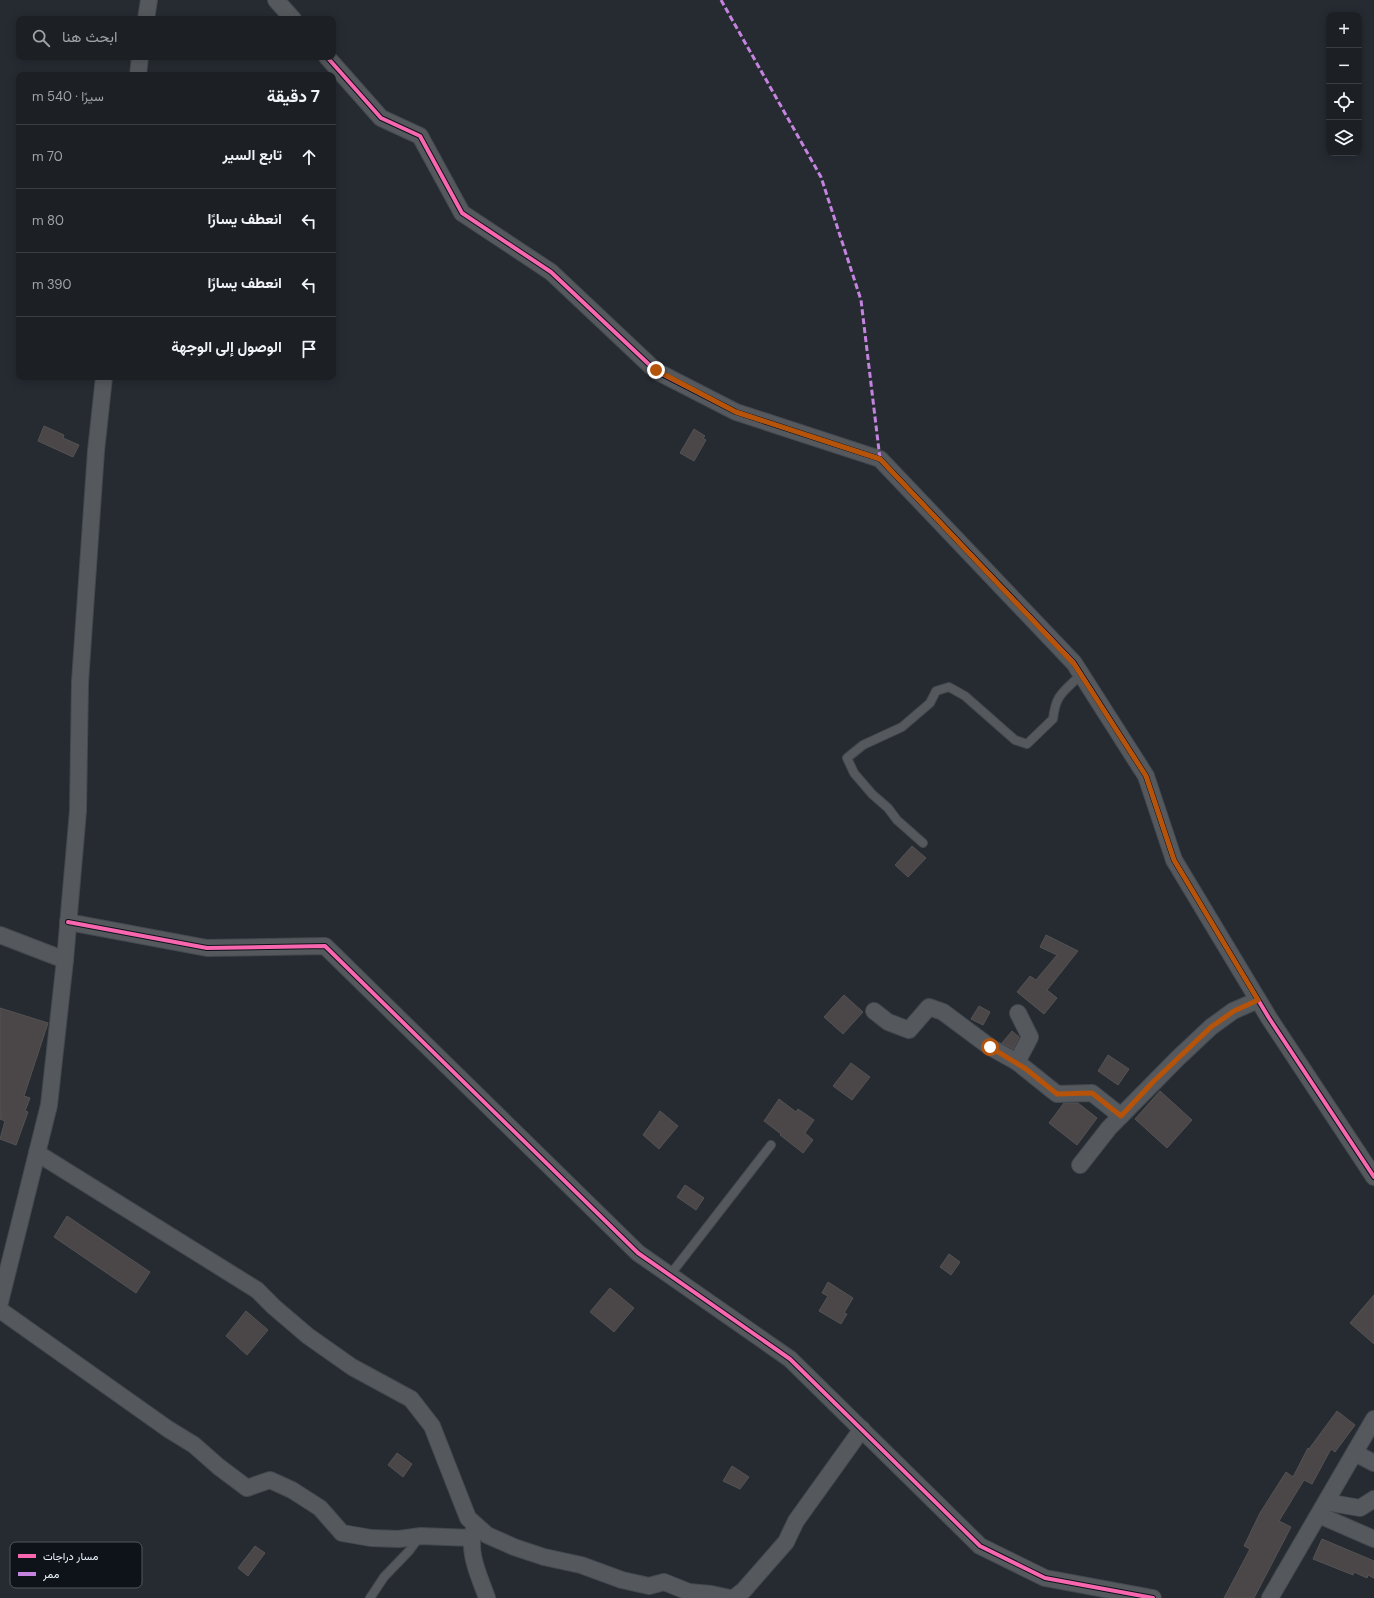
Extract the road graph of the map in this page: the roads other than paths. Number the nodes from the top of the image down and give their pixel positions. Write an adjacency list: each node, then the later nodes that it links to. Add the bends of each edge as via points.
1 (149, 0): 3 (street)
2 (276, 0): 4 (street)
3 (146, 16)
4 (290, 16)
5 (140, 60): 7 (street)
6 (330, 60): 9 (street, via 382,118 420,136 462,213 551,272 656,370 736,412 880,459)
7 (138, 72)
8 (104, 380): 11 (street, via 80,674 78,811)
9 (1081, 674): 10 (lane, via 1061,693 1054,704 1053,719 1028,744 1015,740 965,696 950,687 936,691 930,703 902,727 863,745 847,758 854,773 872,794); 14 (street, via 1146,776 1174,860)
10 (922, 843)
11 (68, 922): 13 (street); 23 (street, via 207,948 325,946 638,1253)
12 (0, 935): 13 (street)
13 (65, 960): 20 (street, via 49,1106)
14 (1258, 1000): 18 (street, via 1234,1011 1211,1027); 22 (street)
15 (874, 1011): 17 (street, via 888,1022 909,1030 929,1007 943,1012 990,1047)
16 (1018, 1013): 17 (street, via 1030,1037)
17 (1017, 1062): 18 (street, via 1057,1094 1092,1093)
18 (1121, 1116): 21 (street)
19 (771, 1144): 23 (lane)
20 (37, 1153): 24 (street); 32 (street, via 257,1290 274,1307 352,1367 411,1399 432,1426)
21 (1080, 1165)
22 (1374, 1177)
23 (670, 1275): 27 (street, via 790,1359)
24 (0, 1302)
25 (0, 1310): 33 (street, via 194,1445 247,1488 270,1480 292,1490 320,1508 342,1533 371,1538)
26 (1374, 1419): 28 (street)
27 (862, 1429): 36 (street, via 796,1521 786,1542); 39 (street, via 980,1546 1046,1578)
28 (1355, 1453): 29 (street); 31 (street)
29 (1374, 1463)
30 (1374, 1499): 31 (street, via 1360,1508)
31 (1322, 1509): 34 (street); 40 (street)
32 (474, 1532): 33 (street); 35 (street, via 544,1557 581,1564 629,1582 649,1586 664,1582); 38 (street, via 473,1559)
33 (421, 1536): 37 (lane, via 384,1577)
34 (1374, 1539)
35 (674, 1592): 36 (street)
36 (735, 1597)
37 (370, 1598)
38 (487, 1598)
39 (1153, 1598)
40 (1270, 1598)

